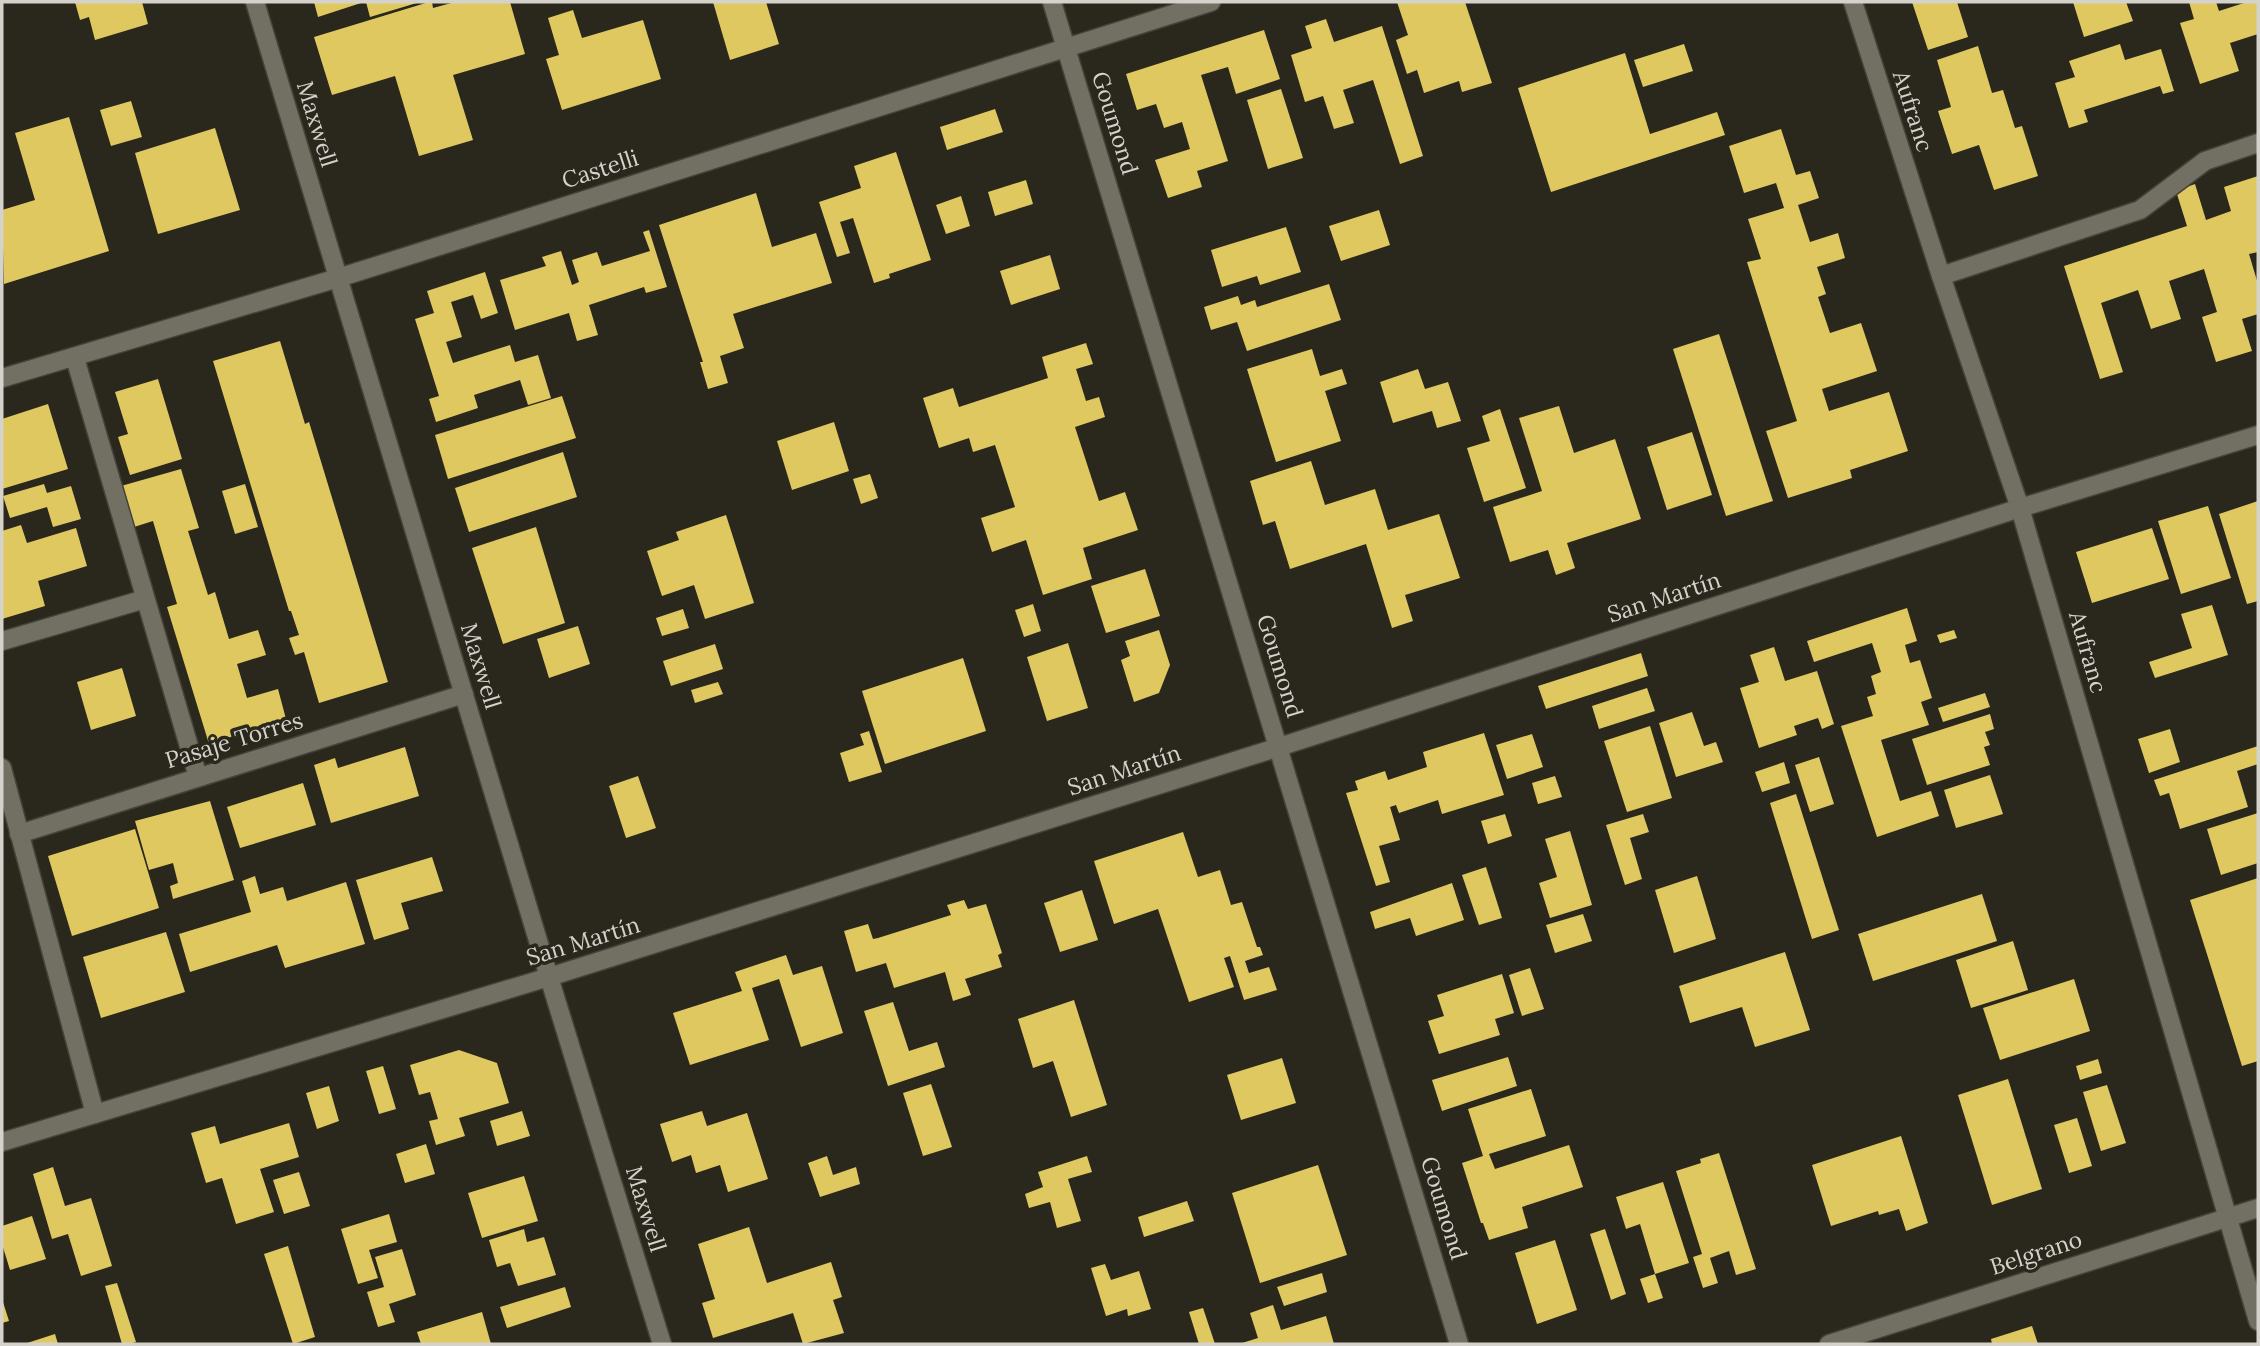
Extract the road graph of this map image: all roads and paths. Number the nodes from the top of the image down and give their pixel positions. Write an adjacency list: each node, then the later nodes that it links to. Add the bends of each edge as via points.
1 (256, 2): 8 (street, Maxwell)
2 (1052, 2): 5 (street, Goumond)
3 (1211, 2): 5 (street, Castelli)
4 (1853, 2): 7 (street, Aufranc)
5 (1066, 48): 8 (street, Castelli); 16 (street, Goumond)
6 (2258, 143): 7 (street, via 2205,161 2140,210)
7 (1941, 276): 12 (street, Aufranc)
8 (338, 278): 9 (street, Castelli); 15 (street, Maxwell)
9 (75, 358): 10 (street, Castelli); 13 (street)
10 (2, 378)
11 (2258, 436): 12 (street, San Martín)
12 (2020, 508): 16 (street, San Martín); 24 (street, Aufranc)
13 (145, 599): 14 (street); 18 (street)
14 (2, 641)
15 (464, 694): 18 (street, Pasaje Torres); 20 (street, Maxwell)
16 (1279, 747): 20 (street, San Martín); 27 (street, Goumond)
17 (2, 768): 19 (street)
18 (198, 777): 19 (street, Pasaje Torres)
19 (19, 834): 21 (street)
20 (549, 977): 21 (street, San Martín); 26 (street, Maxwell)
21 (95, 1114): 22 (street, San Martín)
22 (2, 1142)
23 (2258, 1208): 24 (street, Belgrano)
24 (2227, 1218): 25 (street, Aufranc); 28 (street, Belgrano)
25 (2258, 1321)
26 (662, 1344)
27 (1459, 1344)
28 (1829, 1344)

